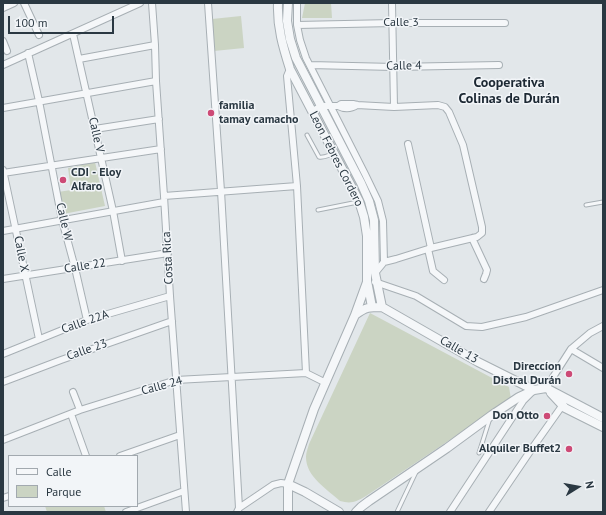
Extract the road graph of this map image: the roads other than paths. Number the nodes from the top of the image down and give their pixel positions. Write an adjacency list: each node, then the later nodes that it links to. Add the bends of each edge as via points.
1 (14, 3): 10 (street)
2 (24, 3): 15 (street)
3 (140, 3): 14 (street)
4 (152, 3): 17 (street, Costa Rica)
5 (208, 3): 44 (street)
6 (278, 3): 25 (street, Leon Febres Cordero, via 280,33)
7 (288, 3): 29 (street, Leon Febres Cordero, via 287,21 296,58)
8 (297, 3): 13 (street)
9 (392, 3): 11 (street)
10 (4, 6)
11 (393, 23): 12 (street, Calle 3); 13 (street, Calle 3); 24 (street)
12 (505, 23)
13 (297, 25): 22 (street)
14 (73, 34): 19 (street); 20 (street, Calle V)
15 (39, 35)
16 (3, 41): 18 (street)
17 (155, 45): 20 (street); 26 (street, Costa Rica)
18 (8, 51)
19 (28, 53): 21 (street); 28 (street, Calle W)
20 (79, 59): 27 (street, Calle V)
21 (3, 65)
22 (310, 65): 24 (street, Calle 4); 30 (street)
23 (499, 65): 24 (street, Calle 4)
24 (394, 67): 31 (street)
25 (290, 69): 33 (street, Leon Febres Cordero); 43 (street, via 288,83)
26 (156, 81): 27 (street); 34 (street, Costa Rica)
27 (86, 93): 28 (street); 35 (street, Calle V)
28 (39, 101): 32 (street); 41 (street, Calle W)
29 (321, 106): 30 (street); 33 (street); 60 (street, Leon Febres Cordero, via 369,201 374,220)
30 (330, 106): 31 (street, via 353,104); 58 (street, via 378,201 383,221)
31 (394, 107): 54 (street, via 438,105 445,107 449,112 463,145 482,227 482,233)
32 (3, 108)
33 (312, 111): 39 (street, Leon Febres Cordero)
34 (159, 119): 35 (street); 38 (street, Costa Rica)
35 (95, 129): 40 (street, Calle V)
36 (307, 135): 39 (lane, via 319,157)
37 (408, 144): 55 (street)
38 (161, 149): 40 (street); 45 (street, Costa Rica)
39 (335, 153): 46 (street, Leon Febres Cordero)
40 (101, 158): 41 (street); 50 (street, Calle V)
41 (52, 166): 42 (street); 51 (street, Calle W)
42 (3, 172): 52 (street, Calle X)
43 (297, 186): 44 (street); 79 (street)
44 (221, 191): 45 (street); 80 (street)
45 (164, 199): 50 (street); 56 (street, Costa Rica)
46 (359, 202): 49 (lane); 65 (street, Leon Febres Cordero, via 367,236)
47 (603, 202): 48 (lane)
48 (586, 205)
49 (318, 210)
50 (113, 211): 51 (street); 57 (street, Calle V)
51 (62, 220): 52 (street); 59 (street, Calle W)
52 (16, 228): 53 (street); 61 (street, Calle X)
53 (3, 231)
54 (472, 238): 55 (street); 63 (street, via 487,270)
55 (430, 248): 58 (street); 64 (street, via 433,271)
56 (168, 253): 57 (street, Calle 22); 68 (street, Costa Rica)
57 (122, 261): 59 (street, Calle 22)
58 (384, 262): 60 (street)
59 (75, 268): 61 (street, Calle 22); 72 (street, Calle W)
60 (375, 273): 66 (street, Leon Febres Cordero)
61 (25, 276): 62 (street, Calle 22); 75 (street, Calle X)
62 (3, 279)
63 (484, 279)
64 (444, 280)
65 (367, 281): 66 (street); 69 (street, Leon Febres Cordero); 71 (street)
66 (377, 282): 67 (street, via 416,296 466,326 482,327 526,317); 70 (street, Leon Febres Cordero)
67 (603, 290)
68 (170, 296): 72 (street, Calle 22A); 73 (street, Costa Rica)
69 (372, 307): 70 (street, Calle 13); 71 (street)
70 (382, 307): 85 (street, Calle 13, via 478,362)
71 (355, 315): 83 (street)
72 (87, 320): 75 (street, Calle 22A)
73 (172, 321): 81 (street, Costa Rica); 82 (street, Calle 23)
74 (603, 326): 76 (street)
75 (39, 339): 77 (street, Calle 22A)
76 (571, 349): 78 (street); 84 (street)
77 (3, 354)
78 (603, 368)
79 (306, 373): 80 (street, Calle 24); 83 (street, Calle 24)
80 (232, 376): 81 (street, Calle 24); 101 (street)
81 (176, 380): 88 (street, Calle 24); 93 (street, Costa Rica)
82 (3, 382)
83 (326, 383): 99 (street, via 314,409)
84 (546, 388): 85 (street); 87 (street); 91 (street)
85 (534, 390): 90 (street); 108 (street, via 523,401)
86 (73, 392): 88 (street)
87 (562, 406): 92 (street); 109 (street)
88 (80, 410): 89 (street, Calle 24)
89 (71, 414): 94 (street, Calle 24); 96 (street)
90 (492, 415): 95 (lane); 98 (street)
91 (603, 418)
92 (603, 427)
93 (180, 435): 97 (street); 100 (street, Costa Rica)
94 (3, 440)
95 (479, 453)
96 (86, 455)
97 (123, 455)
98 (418, 468): 106 (street); 107 (lane)
99 (288, 484): 101 (street, via 273,485); 104 (street); 105 (street)
100 (184, 491): 102 (street); 103 (street, Costa Rica)
101 (238, 511)
102 (126, 512)
103 (186, 512)
104 (288, 512)
105 (339, 512)
106 (356, 512)
107 (397, 512)
108 (450, 512)
109 (490, 512)

